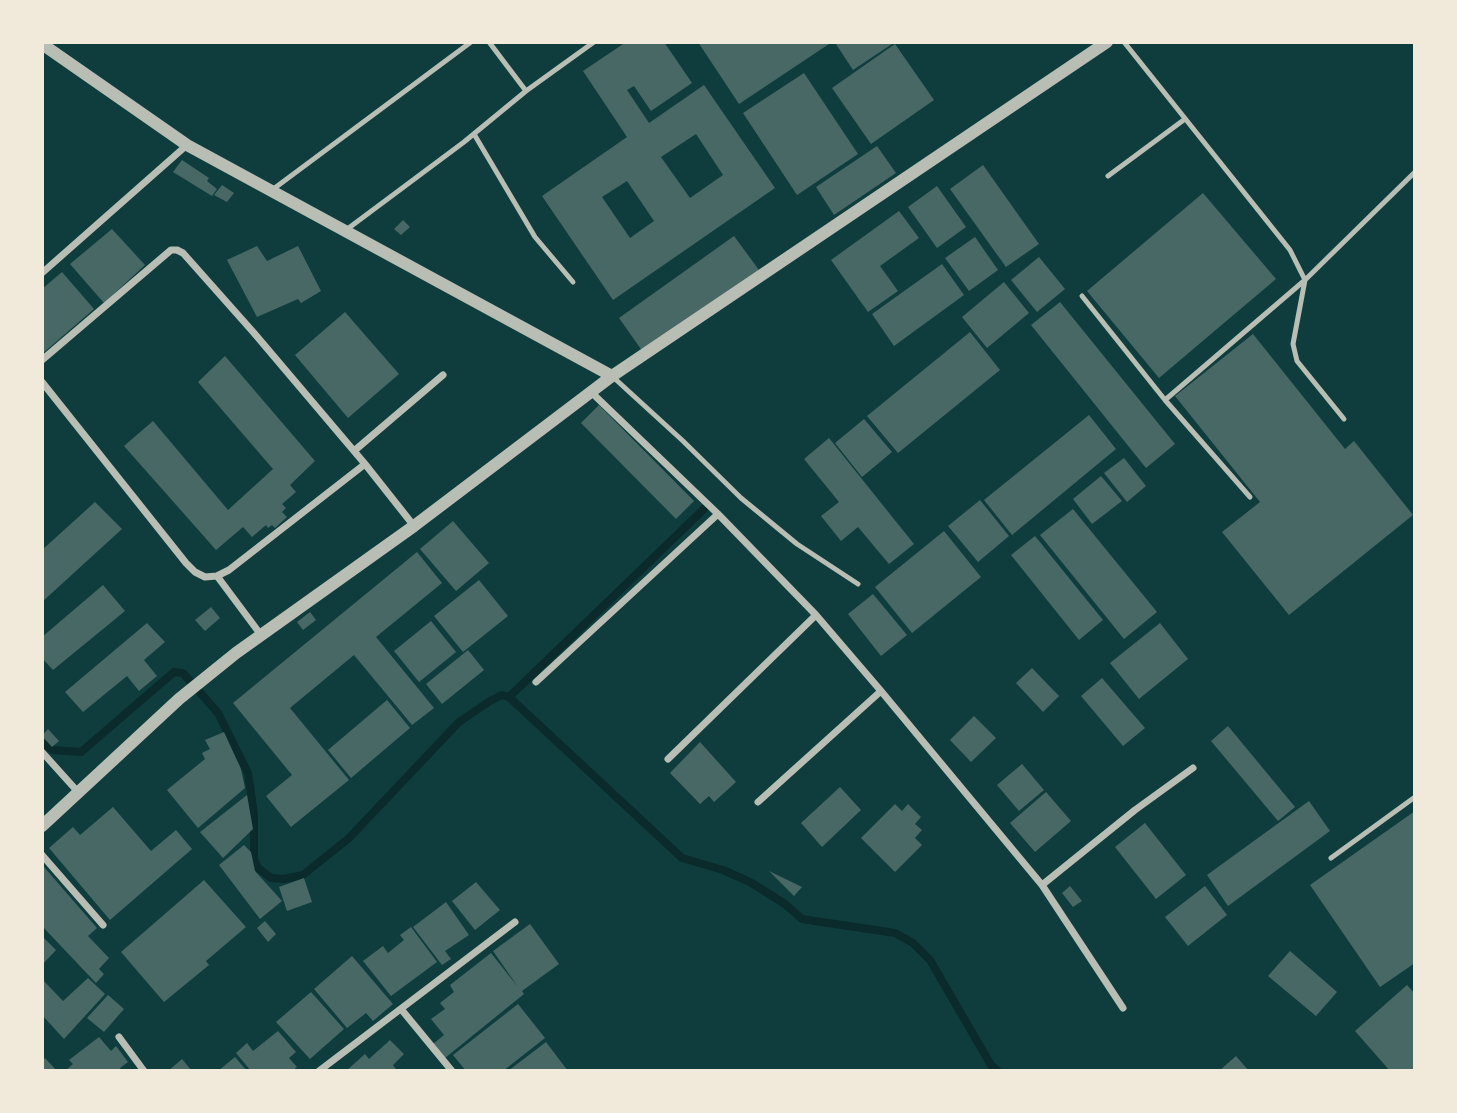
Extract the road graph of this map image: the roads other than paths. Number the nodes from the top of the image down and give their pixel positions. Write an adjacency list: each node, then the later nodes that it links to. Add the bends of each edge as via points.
1 (471, 42): 13 (lane)
2 (489, 42): 7 (lane)
3 (594, 42): 7 (lane)
4 (1107, 42): 21 (street)
5 (1124, 42): 8 (lane)
6 (43, 48): 10 (street)
7 (526, 91): 9 (lane)
8 (1185, 119): 12 (lane); 16 (lane, via 1290,250)
9 (474, 134): 14 (lane); 17 (lane, via 535,237)
10 (187, 145): 13 (street); 15 (street)
11 (1415, 172): 16 (lane)
12 (1108, 176)
13 (272, 190): 14 (street)
14 (346, 230): 21 (street)
15 (42, 273)
16 (1305, 280): 24 (lane); 25 (lane, via 1293,344 1297,361)
17 (573, 282)
18 (1082, 296): 24 (lane)
19 (42, 360): 26 (street, via 171,250 177,250)
20 (443, 375): 26 (street)
21 (612, 376): 23 (street); 32 (lane, via 741,498 797,544)
22 (42, 382): 31 (street, via 195,572)
23 (591, 393): 29 (street); 30 (street)
24 (1165, 400): 28 (lane)
25 (1344, 419)
26 (354, 451): 27 (street)
27 (365, 464): 30 (street); 31 (street)
28 (1250, 497)
29 (718, 514): 33 (street); 35 (street)
30 (414, 526): 34 (street)
31 (218, 576): 34 (street)
32 (858, 584)
33 (816, 615): 36 (street); 38 (street)
34 (261, 635): 40 (street, via 179,699)
35 (536, 682)
36 (881, 691): 42 (street); 46 (street)
37 (42, 752): 40 (street)
38 (668, 759)
39 (1193, 768): 46 (street)
40 (78, 792): 43 (street)
41 (1415, 797): 45 (lane)
42 (758, 802)
43 (42, 826)
44 (42, 855): 48 (street)
45 (1331, 858)
46 (1042, 885): 49 (street)
47 (515, 922): 50 (street)
48 (103, 925)
49 (1123, 1008)
50 (401, 1009): 53 (street); 54 (street)
51 (119, 1037): 52 (street)
52 (144, 1071)
53 (319, 1071)
54 (452, 1071)

